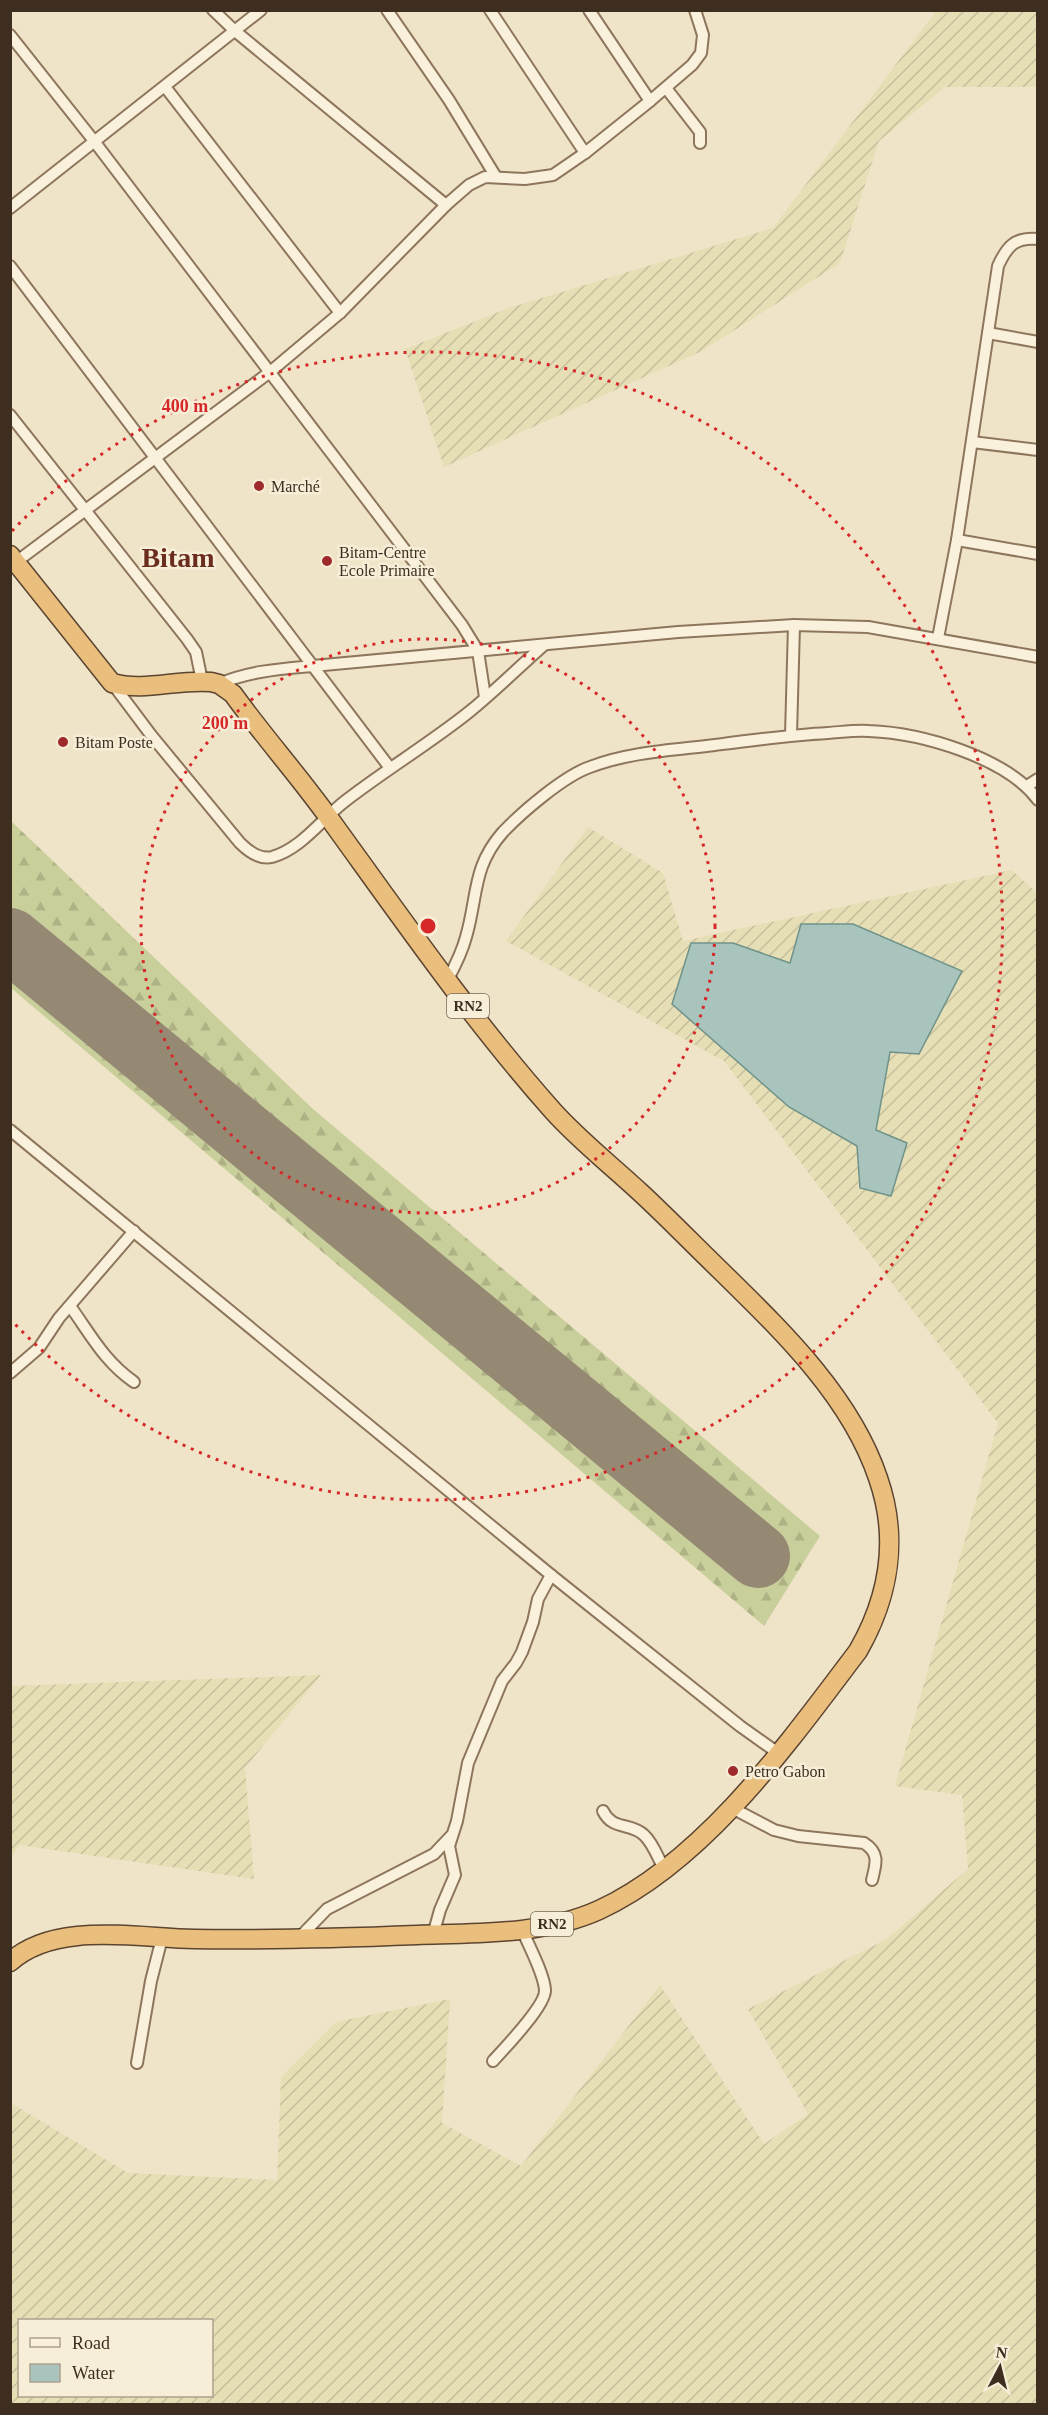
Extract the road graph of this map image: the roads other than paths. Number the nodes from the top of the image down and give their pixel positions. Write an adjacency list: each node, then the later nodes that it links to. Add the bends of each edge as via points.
1 (213, 10): 7 (street)
2 (261, 10): 7 (street)
3 (387, 10): 15 (street)
4 (490, 10): 14 (street)
5 (589, 10): 11 (street)
6 (695, 10): 10 (street, via 703,35 701,53)
7 (235, 31): 9 (street); 16 (street)
8 (10, 35): 12 (street)
9 (166, 87): 12 (street); 20 (street)
10 (666, 88): 11 (street); 13 (street, via 700,132)
11 (650, 101): 14 (street)
12 (94, 141): 17 (street); 23 (street)
13 (700, 143)
14 (585, 153): 15 (street, via 546,177)
15 (496, 177): 16 (street, via 477,179)
16 (446, 204): 20 (street)
17 (10, 208)
18 (1038, 239): 21 (street, via 1017,240 1004,252 998,266)
19 (10, 266): 27 (street)
20 (340, 313): 23 (street)
21 (988, 333): 22 (street); 25 (street)
22 (1038, 342)
23 (270, 372): 27 (street); 35 (street)
24 (10, 415): 28 (street)
25 (972, 442): 26 (street); 29 (street)
26 (1038, 450)
27 (155, 456): 28 (street); 37 (street)
28 (86, 511): 31 (street); 39 (street, via 187,639)
29 (957, 540): 30 (street); 33 (street)
30 (1038, 554)
31 (13, 559): 38 (highway)
32 (794, 625): 33 (street, via 846,625); 34 (street); 41 (street)
33 (938, 638): 36 (street)
34 (544, 645): 35 (street); 40 (street)
35 (478, 651): 37 (street); 40 (street)
36 (1038, 657)
37 (313, 666): 39 (street, via 254,672); 42 (street)
38 (112, 683): 39 (highway, via 140,687); 46 (street, via 249,851 272,857 297,844)
39 (211, 683): 46 (highway, RN2, via 233,694)
40 (485, 697): 42 (street)
41 (791, 735): 44 (street, via 870,730 923,739 994,764); 47 (street, via 628,756 590,766 565,778 504,831 486,855 479,868 466,937)
42 (390, 768): 46 (street)
43 (1038, 779): 44 (street)
44 (1027, 786): 45 (street)
45 (1038, 800)
46 (328, 816): 47 (highway, RN2)
47 (448, 979): 54 (highway, RN2, via 512,1062 580,1140 640,1191 806,1358 844,1411 878,1476 889,1538 885,1586 874,1624 858,1651)
48 (10, 1130): 49 (street)
49 (134, 1231): 50 (street); 53 (street)
50 (70, 1306): 51 (street, via 39,1348); 52 (street, via 103,1355)
51 (10, 1373)
52 (134, 1382)
53 (550, 1575): 54 (street); 57 (street, via 538,1599 522,1652 502,1681 468,1763)
54 (778, 1753): 55 (highway, RN2)
55 (732, 1808): 58 (highway, RN2, via 699,1842); 59 (street, via 774,1830 872,1847 876,1855)
56 (603, 1811): 58 (street, via 612,1823 645,1835)
57 (452, 1834): 61 (street, via 449,1846 455,1875); 63 (street, via 434,1854 327,1909)
58 (664, 1869): 60 (highway, RN2, via 598,1910 573,1920)
59 (872, 1880)
60 (522, 1929): 61 (highway, RN2); 65 (street, via 545,1990 528,2021)
61 (433, 1935): 63 (highway, RN2)
62 (162, 1938): 63 (highway, RN2); 64 (highway, RN2, via 72,1937 43,1943 21,1952); 66 (street)
63 (299, 1939)
64 (10, 1962)
65 (493, 2061)
66 (137, 2063)

